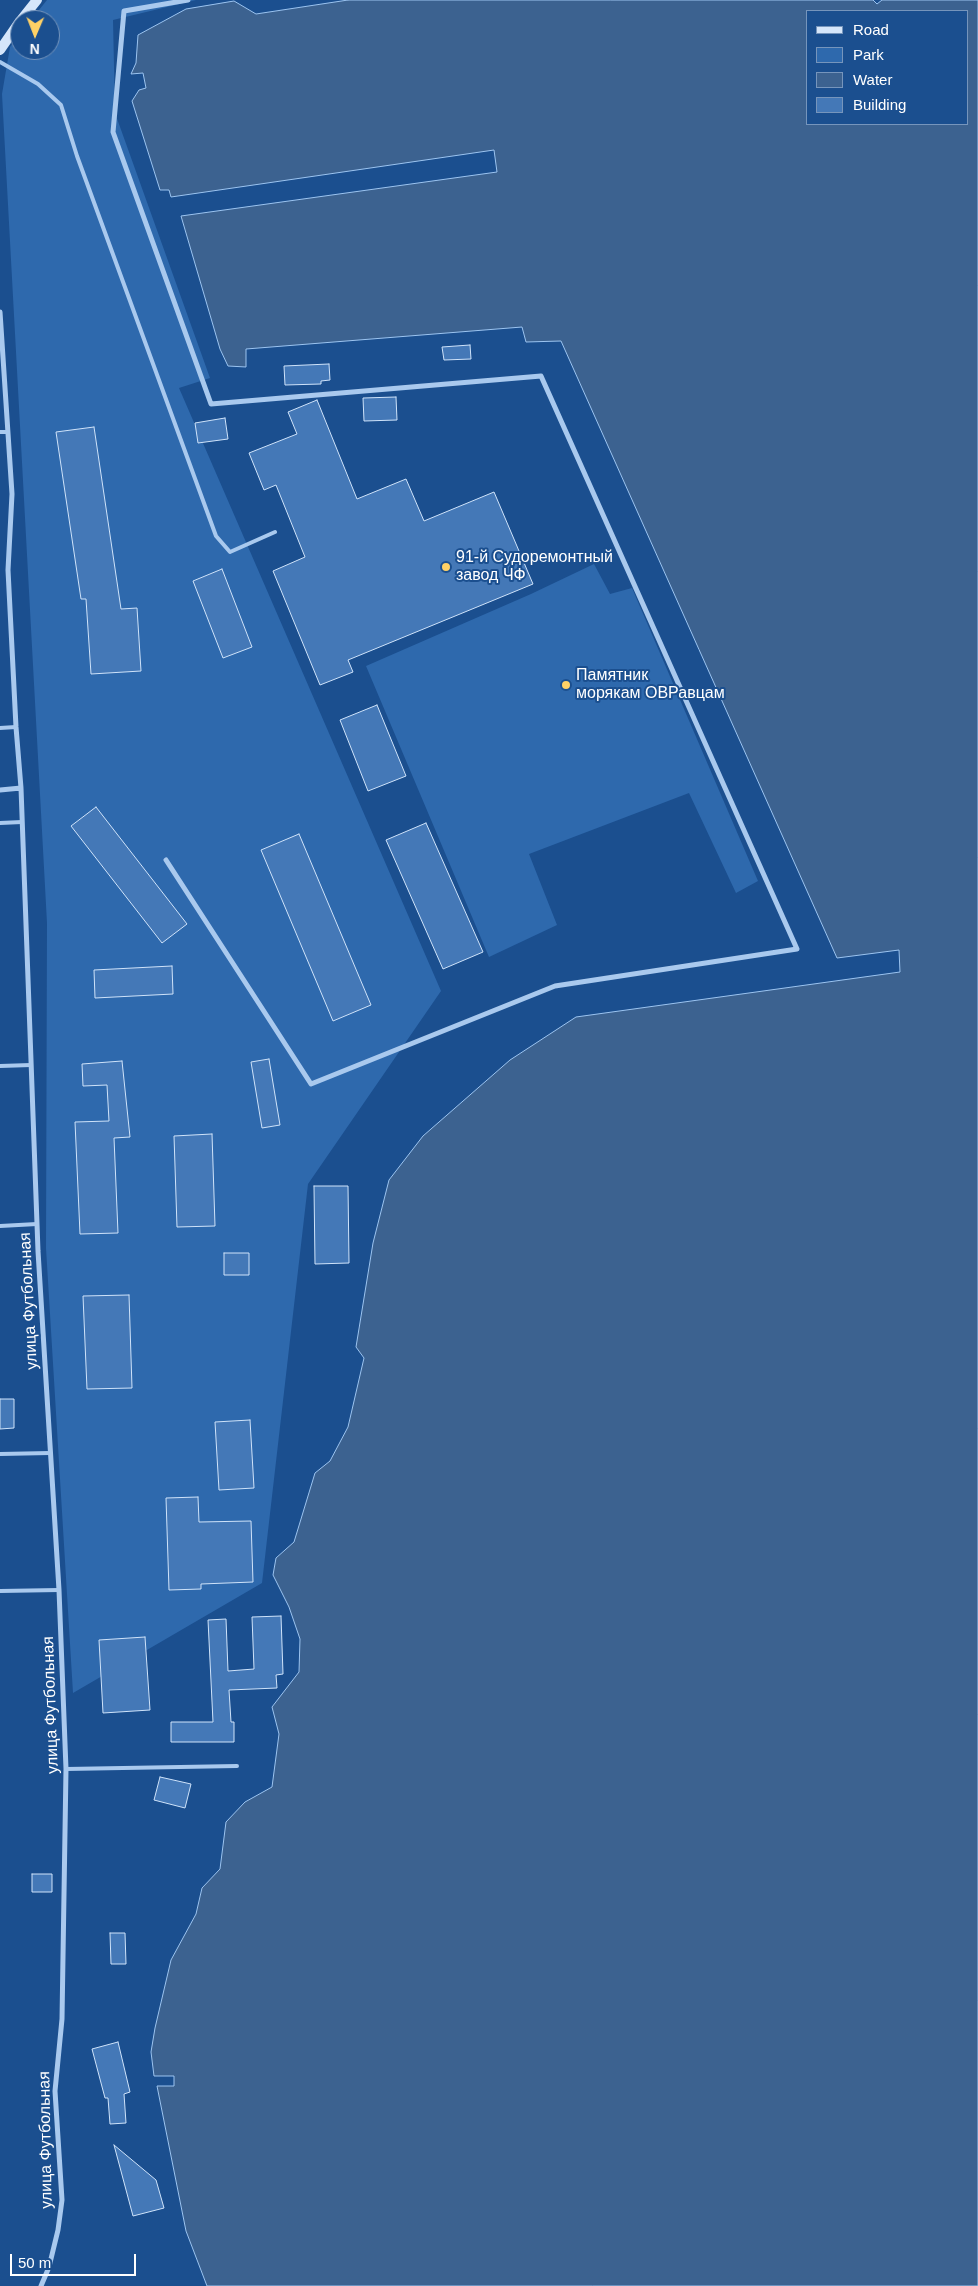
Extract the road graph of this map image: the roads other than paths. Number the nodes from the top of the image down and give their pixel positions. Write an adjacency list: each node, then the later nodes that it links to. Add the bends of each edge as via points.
1 (37, 0): 3 (main road)
2 (188, 0): 17 (street, via 124,10 113,132 211,404 542,376 797,949 554,986 311,1084)
3 (29, 10)
4 (10, 36): 5 (main road)
5 (0, 50)
6 (0, 62): 10 (lane, via 38,84 62,105 77,156 216,536 230,552)
7 (0, 312): 9 (street, улица Футбольная)
8 (0, 432): 9 (lane)
9 (8, 432): 11 (street, улица Футбольная, via 12,494 8,570)
10 (275, 532)
11 (16, 727): 12 (lane); 13 (street, улица Футбольная)
12 (0, 728)
13 (21, 788): 14 (street); 15 (street, улица Футбольная)
14 (0, 790)
15 (22, 822): 16 (lane); 18 (street, улица Футбольная)
16 (0, 823)
17 (166, 860)
18 (31, 1065): 19 (lane); 20 (street, улица Футбольная)
19 (0, 1066)
20 (37, 1224): 21 (lane); 22 (street, улица Футбольная)
21 (0, 1226)
22 (50, 1453): 23 (lane); 24 (street, улица Футбольная)
23 (0, 1454)
24 (59, 1590): 25 (lane); 27 (street, улица Футбольная)
25 (0, 1591)
26 (237, 1766): 27 (lane)
27 (66, 1769): 28 (street, улица Футбольная, via 62,2019 55,2091 62,2200 58,2230)
28 (41, 2286)

